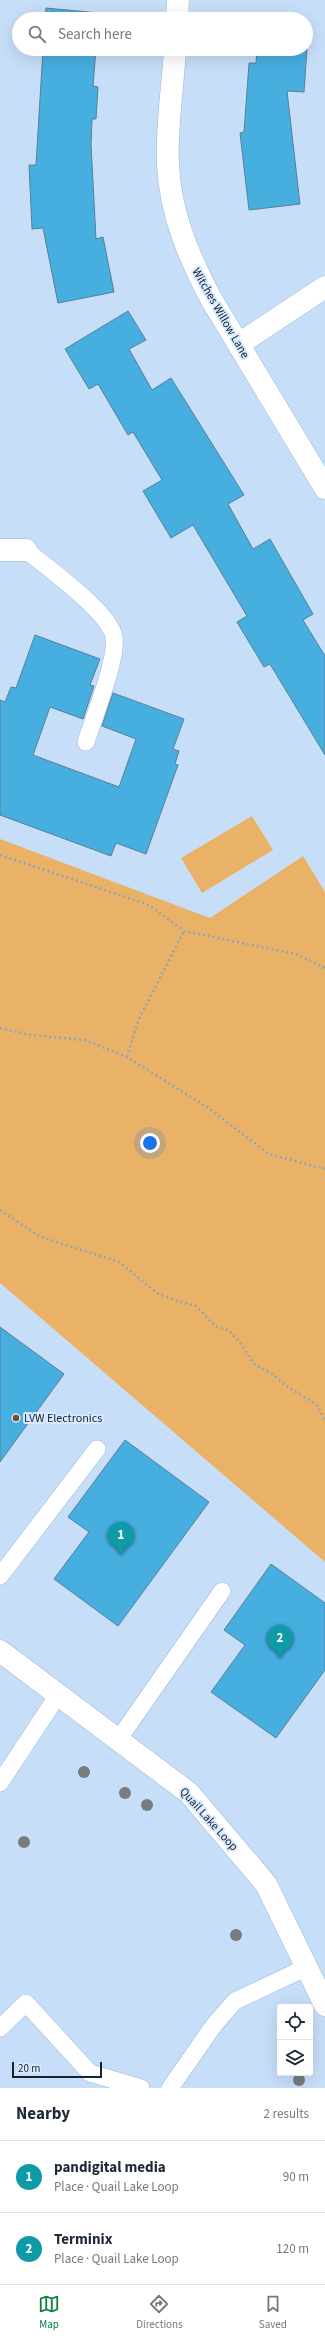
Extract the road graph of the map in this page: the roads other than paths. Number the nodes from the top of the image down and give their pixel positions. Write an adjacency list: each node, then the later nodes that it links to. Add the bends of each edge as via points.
1 (178, 0): 2 (street)
2 (177, 12)
3 (175, 56): 5 (street, Witches Willow Lane, via 168,164 173,203 193,265)
4 (325, 287): 5 (street)
5 (239, 344): 6 (street, Witches Willow Lane)
6 (325, 488)
7 (0, 550): 8 (street)
8 (26, 550): 9 (lane, via 101,613 114,636 112,660)
9 (86, 742)
10 (97, 1449): 11 (lane)
11 (0, 1576)
12 (222, 1591): 15 (lane)
13 (0, 1651): 14 (street, Quail Lake Loop)
14 (58, 1695): 15 (street, Quail Lake Loop); 16 (lane)
15 (118, 1740): 17 (street, Quail Lake Loop, via 189,1793 266,1884)
16 (1, 1781)
17 (307, 1967): 18 (street, Quail Lake Loop); 21 (lane, via 235,2001 214,2025)
18 (325, 2005)
19 (0, 2028): 20 (lane, via 26,2003 90,2073)
20 (141, 2088)
21 (170, 2088)

